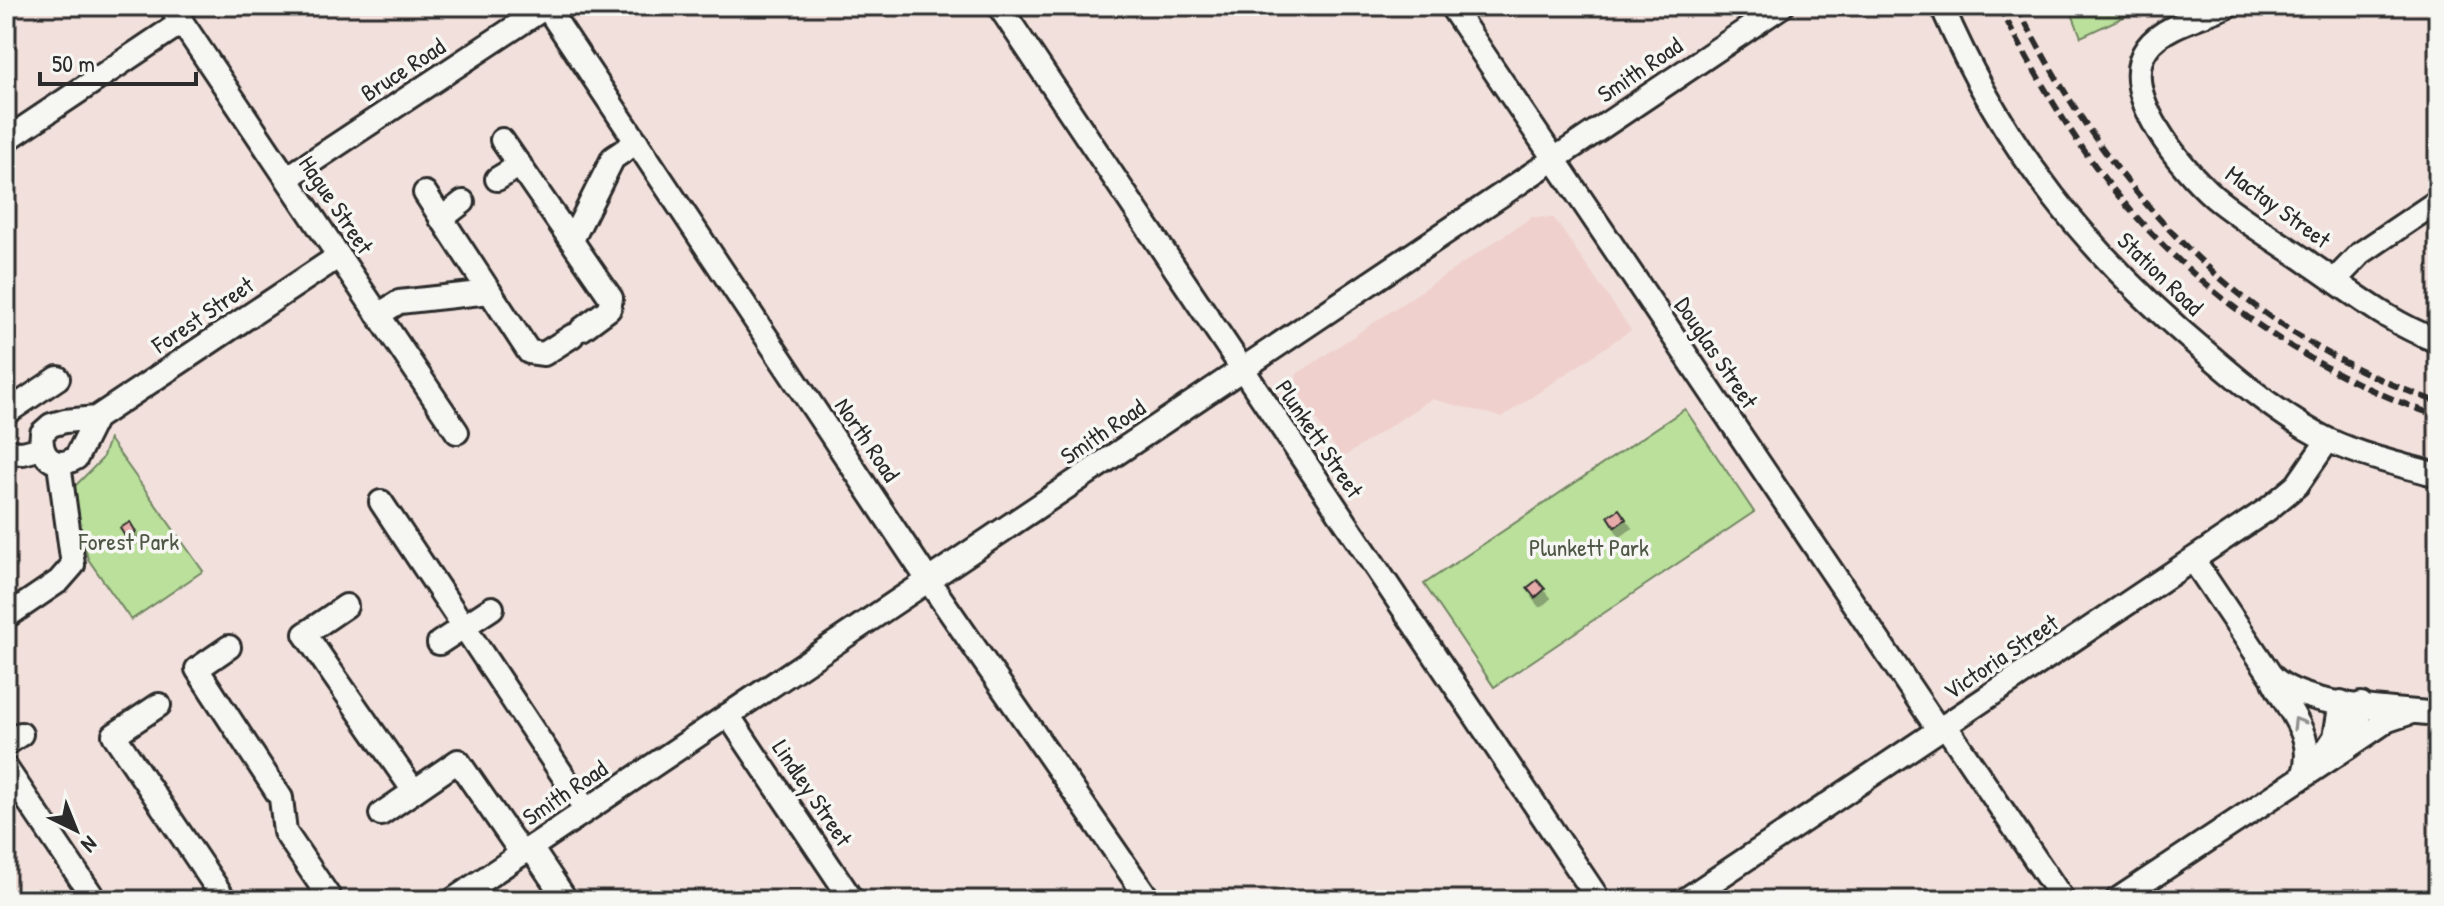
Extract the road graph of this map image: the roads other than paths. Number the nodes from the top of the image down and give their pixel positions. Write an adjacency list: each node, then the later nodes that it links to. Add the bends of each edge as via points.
1 (546, 6): 10 (street, North Road); 13 (street, Bruce Road)
2 (999, 6): 25 (street, Plunkett Street)
3 (1451, 6): 11 (street, Douglas Street)
4 (1782, 6): 11 (street, Smith Road)
5 (1942, 6): 30 (street, Station Road, via 1966,64 2006,134 2089,240 2141,296 2226,369)
6 (2227, 6): 21 (street, Mactay Street, via 2147,47 2138,92 2157,127 2214,197)
7 (177, 14): 8 (street); 13 (street, Hague Street)
8 (6, 140)
9 (502, 140): 12 (street)
10 (637, 142): 19 (street, via 613,158); 37 (street, North Road)
11 (1554, 159): 25 (street, Smith Road); 49 (street, Douglas Street)
12 (520, 165): 14 (street); 19 (street)
13 (287, 178): 20 (street, Hague Street)
14 (497, 179)
15 (425, 193): 18 (street)
16 (2438, 201): 21 (street, via 2361,253)
17 (463, 202): 18 (street)
18 (441, 219): 22 (street)
19 (572, 240): 22 (street, via 611,298 609,309 544,354 529,352)
20 (339, 256): 23 (street, Hague Street); 28 (street, Forest Street)
21 (2335, 280): 24 (street, Mactay Street, via 2382,315)
22 (490, 292): 23 (street, via 399,302)
23 (378, 315): 29 (street, Hague Street)
24 (2438, 341)
25 (1242, 370): 37 (street, Smith Road); 64 (street, Plunkett Street)
26 (58, 378): 27 (street)
27 (6, 413)
28 (96, 418): 31 (street, Forest Street, via 51,425 42,433); 33 (street, Forest Street, via 76,458)
29 (457, 432)
30 (2328, 440): 34 (street, Station Road); 36 (street, Victoria Street, via 2297,485)
31 (42, 448): 32 (street); 33 (street)
32 (6, 452)
33 (59, 464): 40 (street, via 73,565 59,581)
34 (2438, 475)
35 (381, 502): 41 (street)
36 (2194, 561): 44 (street); 49 (street, Victoria Street)
37 (928, 580): 48 (street, Smith Road); 63 (street, North Road)
38 (346, 606): 53 (street, via 305,634)
39 (492, 608): 41 (street)
40 (6, 617)
41 (465, 626): 42 (street); 54 (street)
42 (439, 643)
43 (229, 647): 59 (street, via 197,669 281,798 285,832)
44 (2270, 674): 45 (street, via 2299,695); 52 (street, one-way to 44, via 2305,733)
45 (2351, 703): 47 (street); 50 (street, via 2355,735); 52 (street, via 2333,742)
46 (159, 705): 58 (street, via 114,735)
47 (2428, 713): 50 (street, via 2388,720)
48 (728, 715): 54 (street, Smith Road); 62 (street, Lindley Street)
49 (1942, 727): 65 (street, Victoria Street); 66 (street, Douglas Street)
50 (2346, 749): 52 (street)
51 (6, 768): 57 (street)
52 (2305, 775): 67 (street)
53 (414, 791): 55 (street); 56 (street, via 458,761)
54 (586, 810): 56 (street, Smith Road)
55 (381, 814)
56 (526, 851): 60 (street, Smith Road); 61 (street)
57 (95, 900)
58 (225, 900)
59 (331, 900)
60 (453, 900)
61 (566, 900)
62 (852, 900)
63 (1149, 900)
64 (1599, 900)
65 (1685, 900)
66 (2063, 900)
67 (2117, 900)

